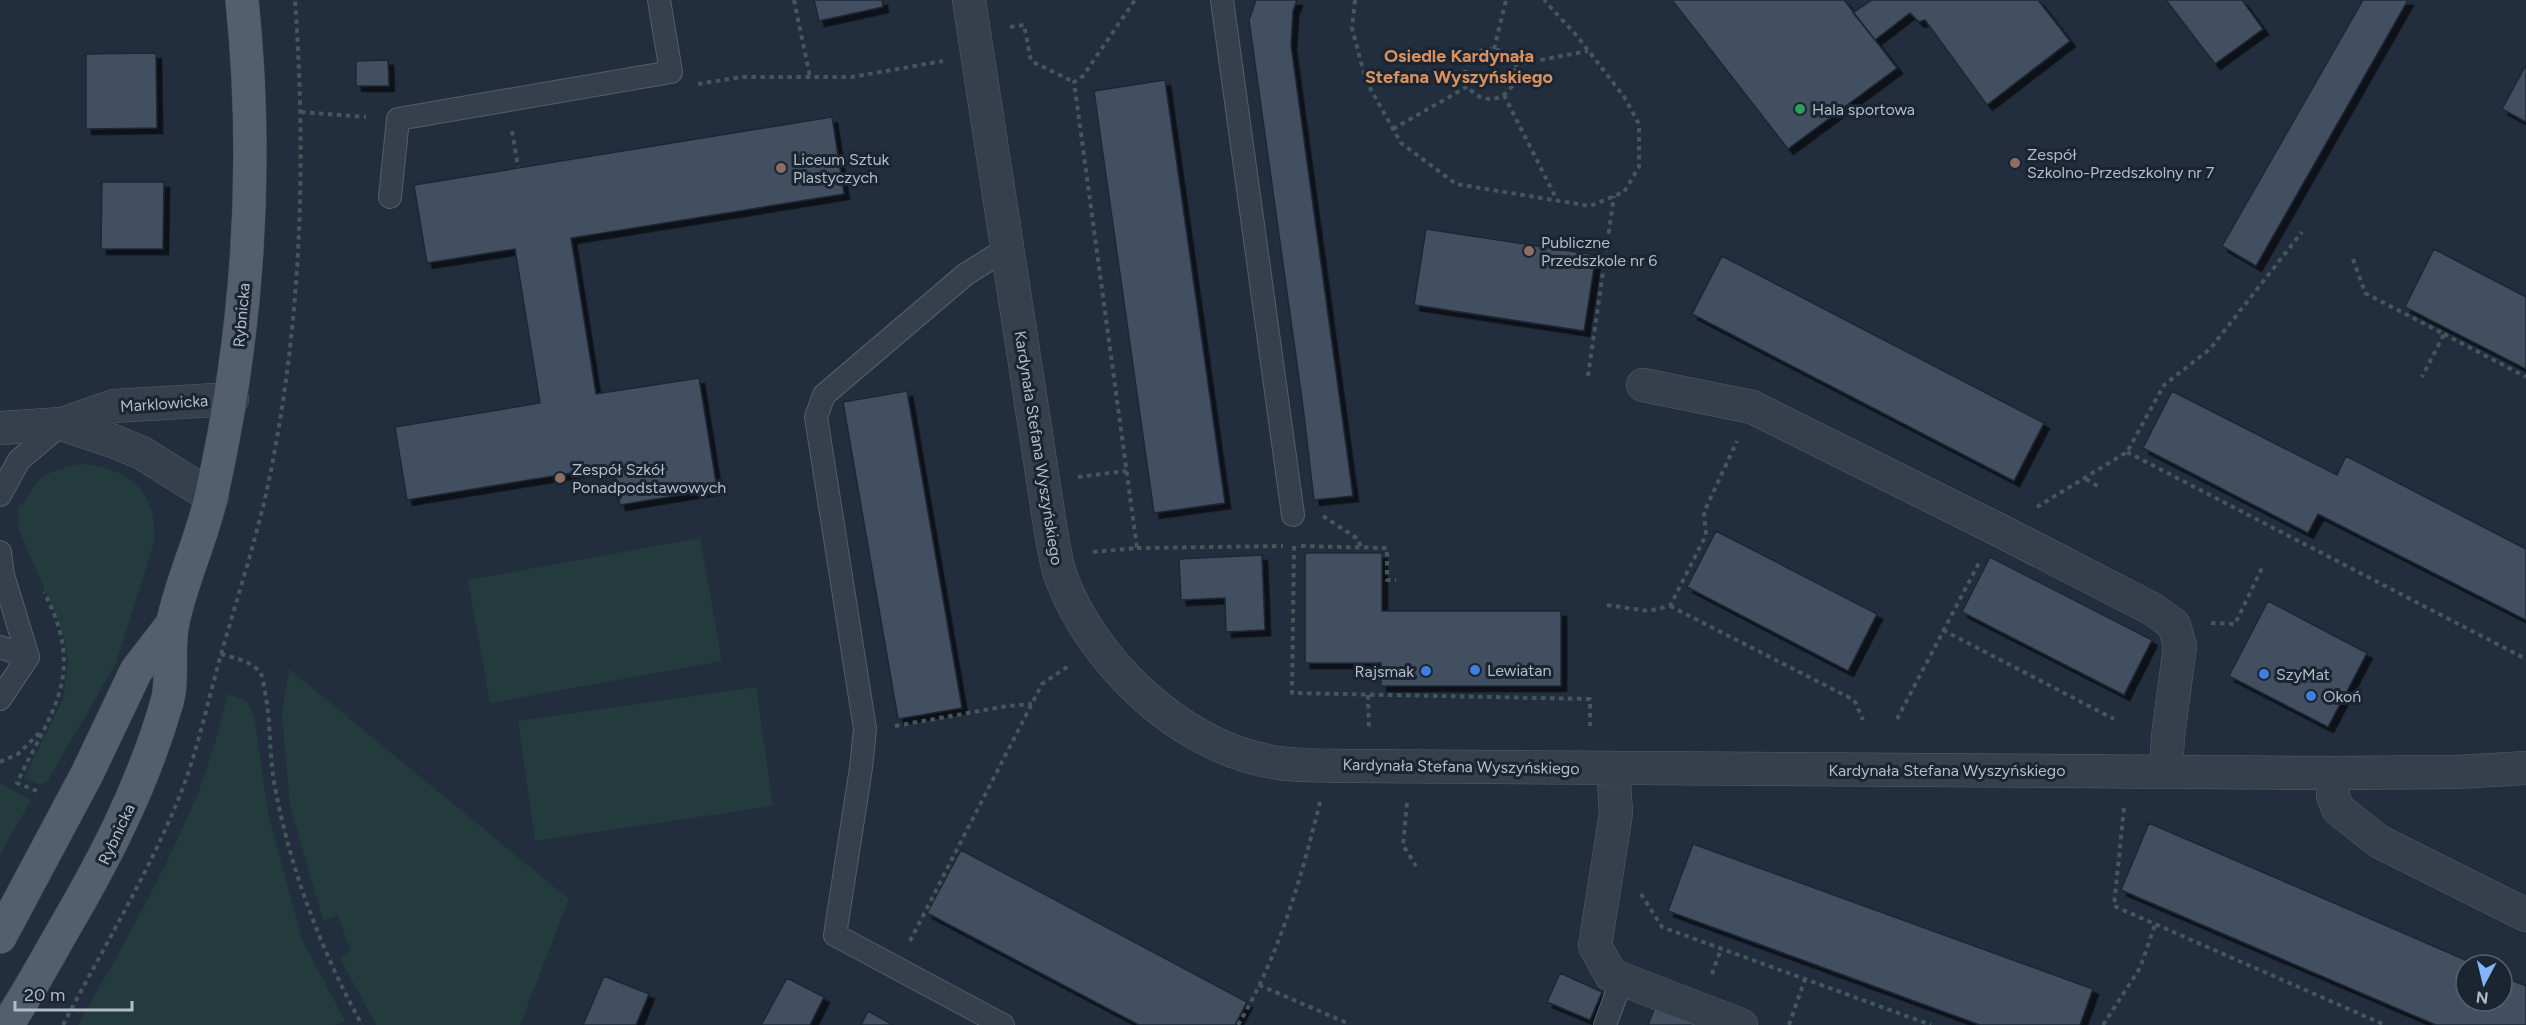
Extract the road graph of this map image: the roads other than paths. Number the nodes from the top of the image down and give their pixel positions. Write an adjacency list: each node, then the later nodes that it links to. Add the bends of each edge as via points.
1 (242, 0): 8 (main road, Rybnicka, via 250,182 243,310)
2 (659, 0): 5 (lane, via 671,72 398,119)
3 (969, 0): 6 (street, Kardynała Stefana Wyszyńskiego)
4 (1222, 0): 13 (lane)
5 (390, 197)
6 (1008, 248): 19 (street, Kardynała Stefana Wyszyńskiego, via 1060,575 1084,625 1108,660 1141,695 1184,726 1227,748 1267,761 1355,766); 27 (lane, via 966,274 824,395 816,417 865,729 836,935)
7 (1643, 385): 21 (street, via 1752,407 2154,610 2174,625 2180,646)
8 (232, 399): 9 (street, Marklowicka, via 114,406); 12 (main road, Rybnicka)
9 (62, 424): 10 (street, Marklowicka); 11 (lane, via 19,460); 12 (street, Marklowicka, via 142,453)
10 (0, 428)
11 (0, 495)
12 (212, 497): 15 (main road, Rybnicka)
13 (1293, 515)
14 (0, 552): 17 (lane, via 3,575)
15 (172, 623): 24 (main road, Rybnicka, via 136,671 87,774); 26 (main road, Rybnicka, via 168,699 130,806 100,869)
16 (0, 648): 17 (lane)
17 (28, 657): 18 (lane)
18 (0, 699)
19 (1613, 768): 21 (street, Kardynała Stefana Wyszyńskiego); 25 (street, via 1616,813 1595,946 1611,975)
20 (2526, 768): 22 (street, Kardynała Stefana Wyszyńskiego)
21 (2166, 772): 22 (street, Kardynała Stefana Wyszyńskiego)
22 (2333, 773): 23 (street, via 2333,796 2338,809 2378,841)
23 (2526, 915)
24 (0, 937)
25 (1622, 979): 28 (lane); 29 (street)
26 (7, 1025)
27 (1003, 1025)
28 (1605, 1025)
29 (1741, 1025)

